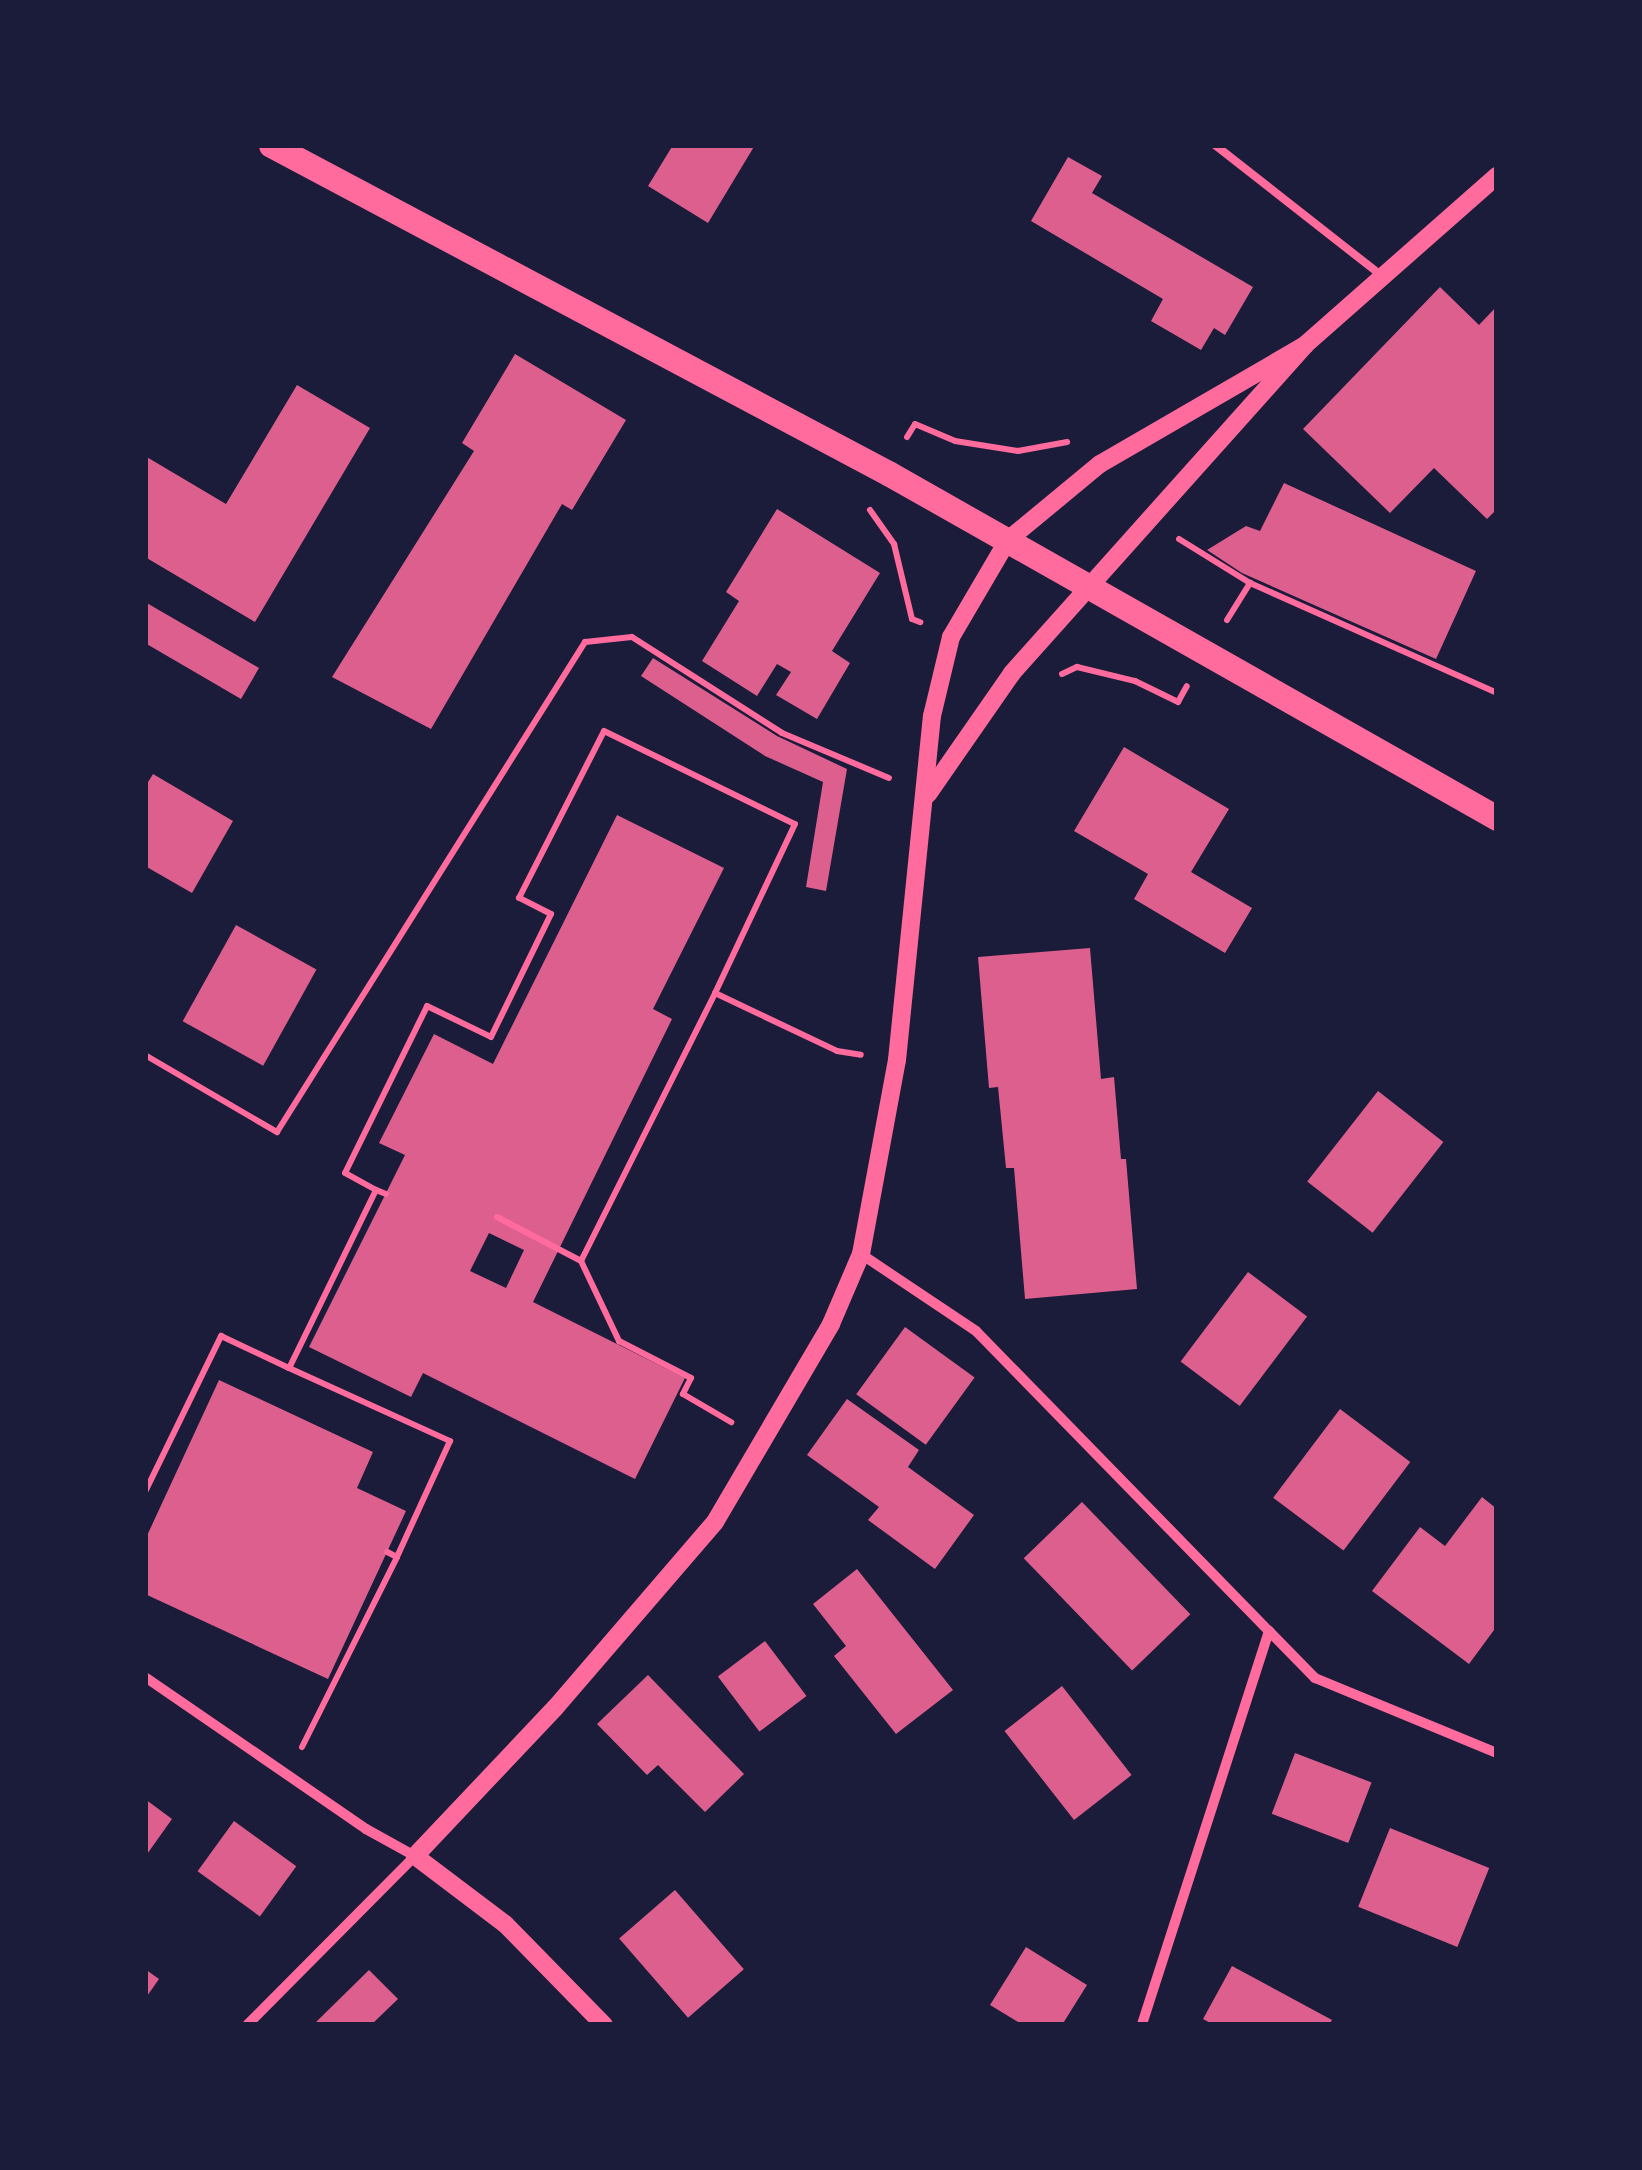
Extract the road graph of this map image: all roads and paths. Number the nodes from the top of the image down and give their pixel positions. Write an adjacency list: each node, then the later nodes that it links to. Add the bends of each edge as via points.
1 (271, 145): 9 (main road)
2 (1215, 145): 4 (lane)
3 (1497, 176): 4 (street)
4 (1384, 278): 5 (street)
5 (1305, 345): 7 (street); 8 (street)
6 (915, 424): 7 (path, via 954,441 1018,451 1074,441)
7 (1100, 464): 9 (street)
8 (1149, 519): 10 (street); 11 (path, via 1250,583)
9 (1008, 540): 10 (main road); 12 (street, via 950,638 932,716)
10 (1089, 588): 12 (street, via 986,704); 13 (main road)
11 (1497, 693)
12 (927, 794): 15 (path, via 782,733 632,636 585,642 277,1132); 16 (street)
13 (1497, 818)
14 (715, 992): 16 (path, via 837,1051); 17 (path, via 795,824 604,730 519,898 551,914 491,1037 427,1006 345,1173); 21 (path)
15 (145, 1055)
16 (897, 1060): 20 (street)
17 (376, 1190): 18 (path); 22 (path)
18 (386, 1194)
19 (497, 1217): 21 (path)
20 (861, 1254): 23 (street); 27 (street, via 976,1332)
21 (582, 1260): 23 (path, via 619,1341 692,1378 683,1394)
22 (289, 1368): 24 (path, via 221,1336); 26 (path, via 450,1441)
23 (767, 1442): 31 (street, via 715,1522 555,1708)
24 (145, 1492)
25 (387, 1552): 26 (path)
26 (397, 1557): 30 (path, via 314,1731)
27 (1268, 1631): 29 (street, via 1315,1678); 34 (street)
28 (145, 1677): 30 (street)
29 (1497, 1754)
30 (284, 1773): 31 (street)
31 (415, 1856): 32 (street); 33 (street, via 505,1924)
32 (247, 2025)
33 (604, 2025)
34 (1142, 2025)

